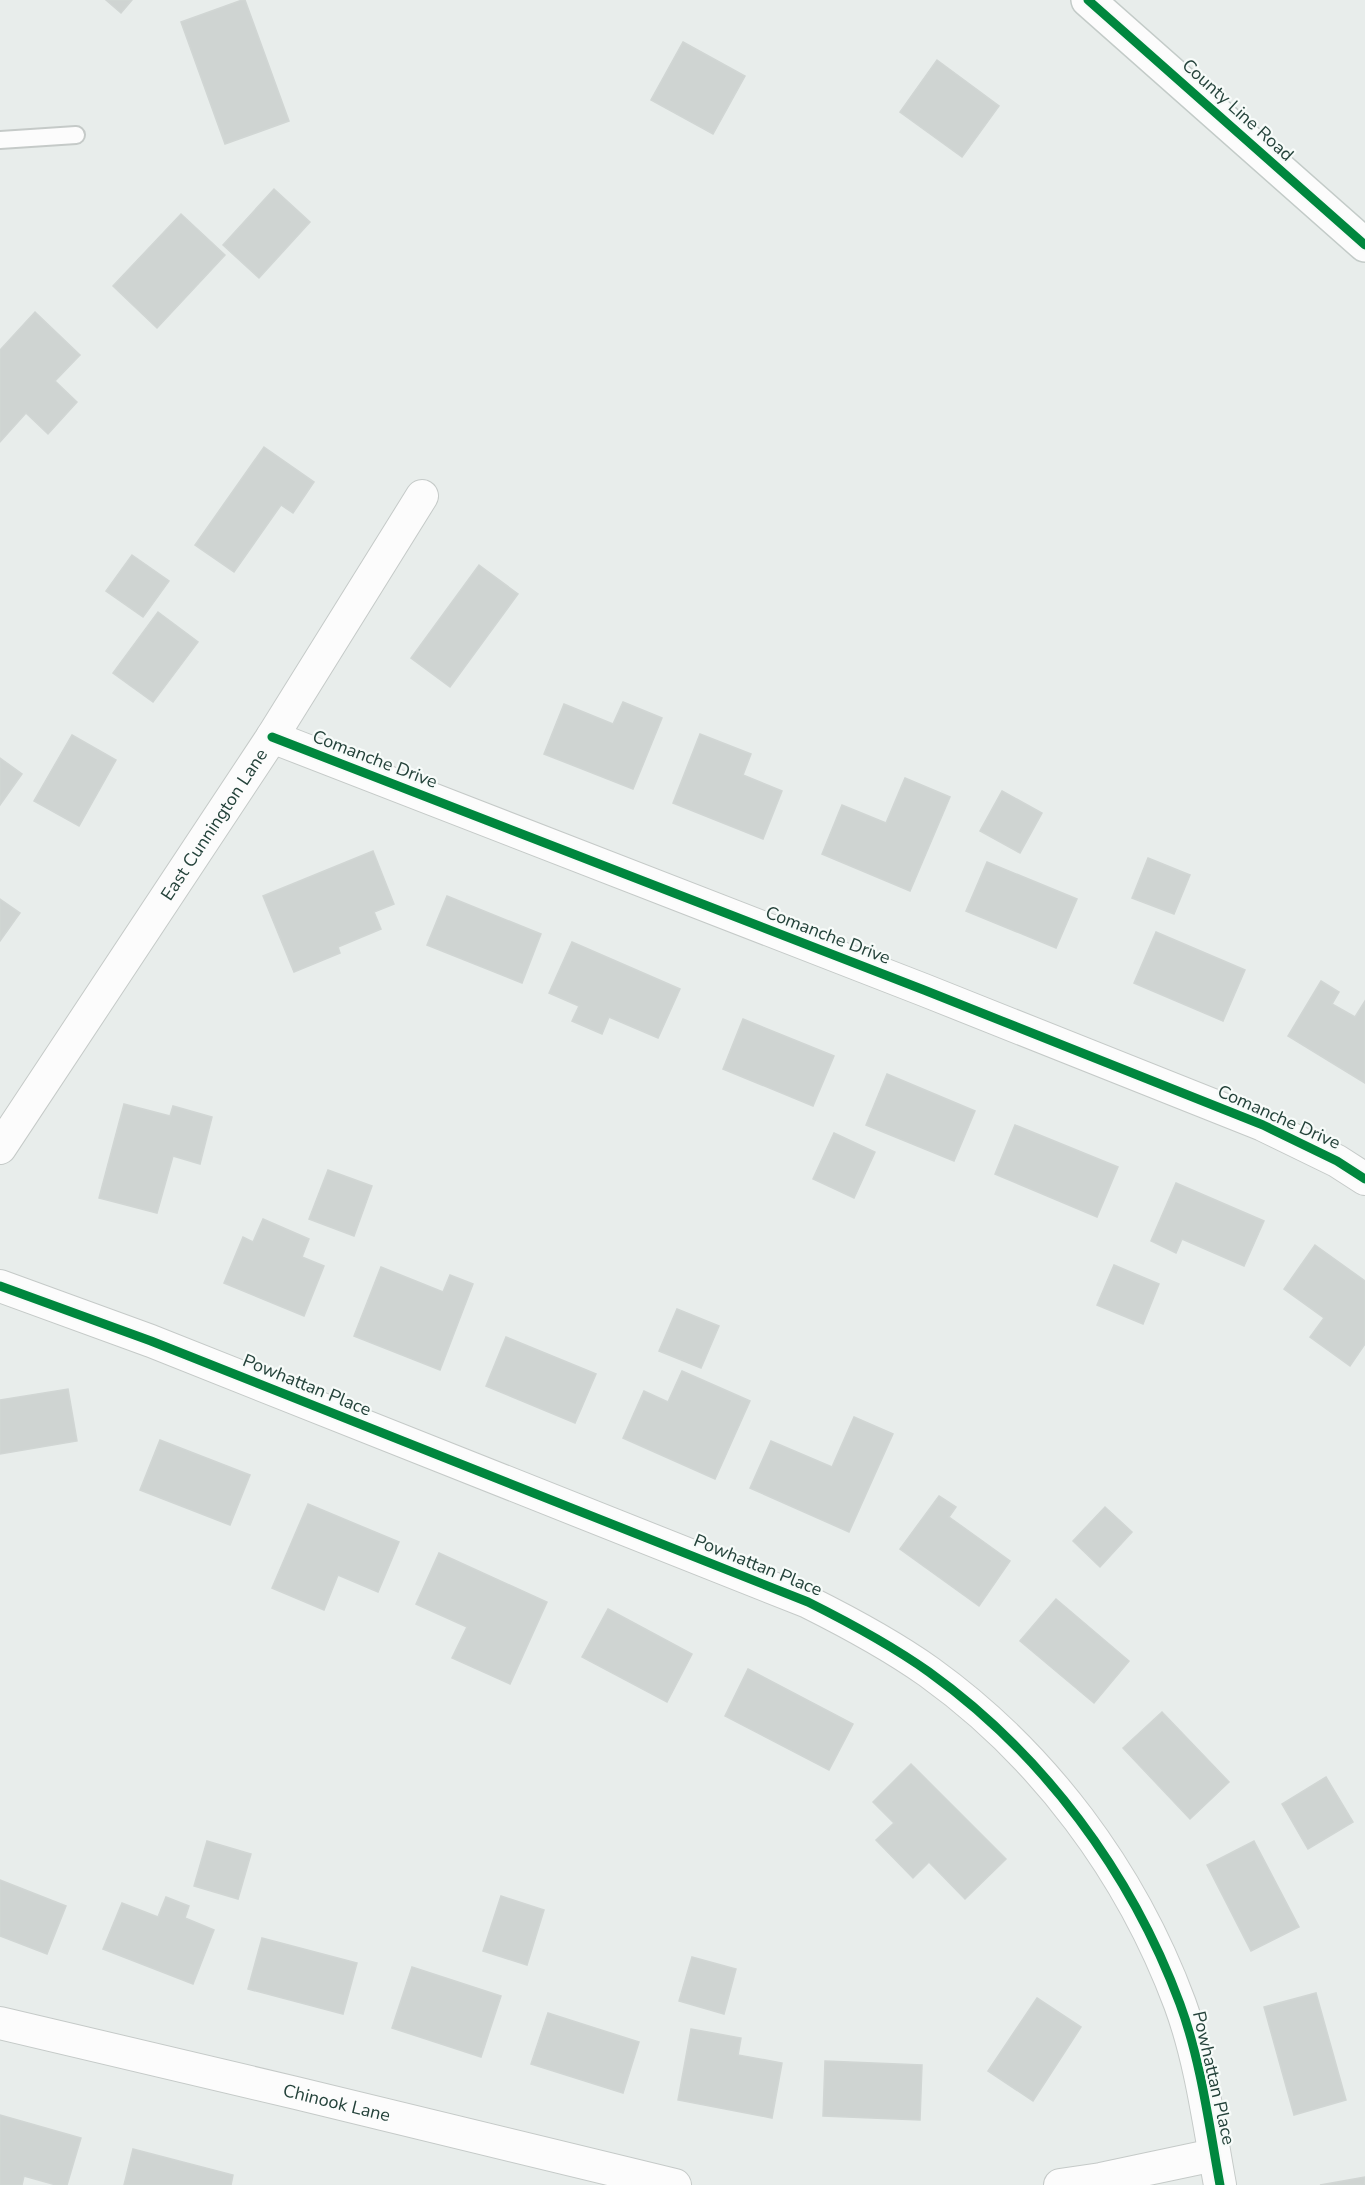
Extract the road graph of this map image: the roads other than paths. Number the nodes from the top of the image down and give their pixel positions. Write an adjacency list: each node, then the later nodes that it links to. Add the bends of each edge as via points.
1 (1088, 0): 4 (main road, County Line Road)
2 (76, 135): 3 (lane)
3 (0, 140)
4 (1365, 245)
5 (422, 496): 6 (street, East Cunnington Lane)
6 (272, 737): 7 (street, East Cunnington Lane); 8 (street, Comanche Drive, via 1263,1125)
7 (0, 1148)
8 (1365, 1179)
9 (0, 1286): 11 (street, Powhattan Place, via 162,1346 808,1602 871,1634 930,1673 1036,1767 1082,1822 1122,1882 1156,1945 1181,2005 1199,2071)
10 (0, 2023): 12 (street, Chinook Lane)
11 (1217, 2170): 13 (street)
12 (675, 2185)
13 (1060, 2185)

